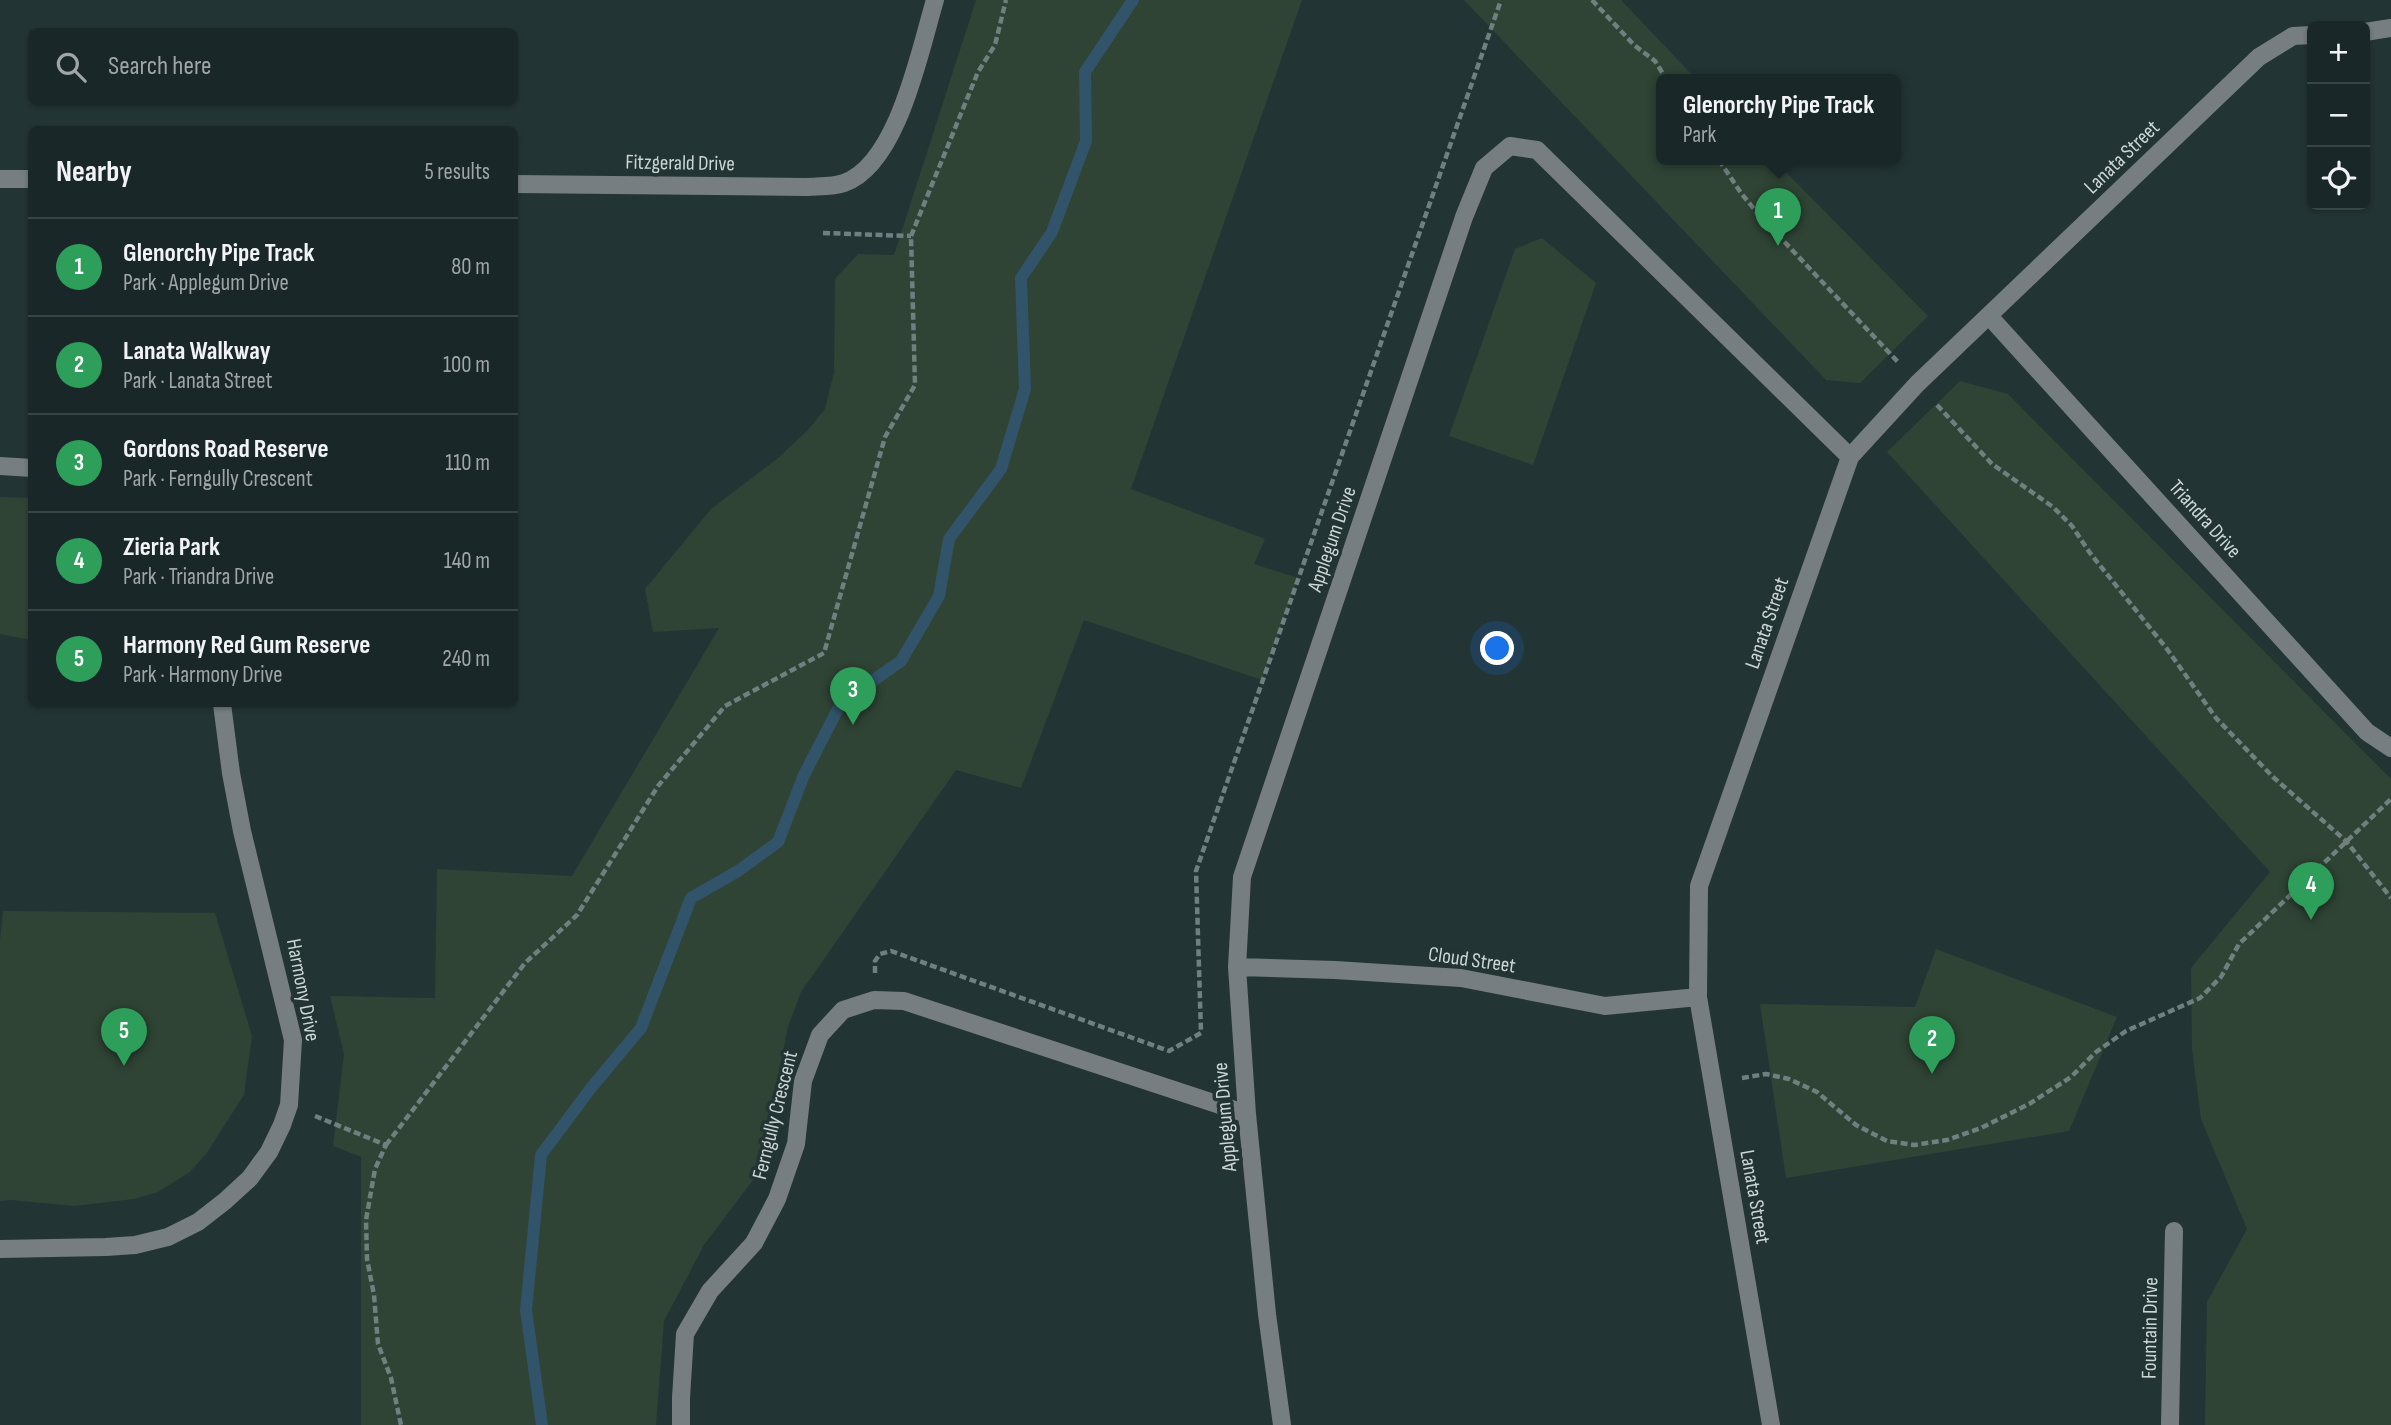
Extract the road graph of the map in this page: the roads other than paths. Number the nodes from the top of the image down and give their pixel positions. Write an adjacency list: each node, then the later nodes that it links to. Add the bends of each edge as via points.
1 (935, 0): 5 (street, Fitzgerald Drive, via 898,122 869,167 844,183 806,187)
2 (2307, 35): 6 (street, Lanata Street, via 2293,36 2259,57)
3 (0, 179): 4 (street)
4 (28, 179)
5 (518, 184)
6 (1989, 316): 7 (street, Lanata Street, via 1917,384); 11 (street, Triandra Drive, via 2367,732)
7 (1850, 457): 12 (street, Applegum Drive, via 1537,150 1510,146 1484,168 1464,217 1242,877); 13 (street, Lanata Street, via 1699,886)
8 (0, 466): 9 (street)
9 (28, 468)
10 (222, 707): 16 (street, Harmony Drive, via 242,831 293,1040 289,1105 269,1152 250,1178 198,1222 168,1237 135,1245)
11 (2391, 748)
12 (1237, 967): 13 (street, Cloud Street, via 1461,978 1605,1006); 14 (street, Applegum Drive)
13 (1699, 997): 19 (street, Lanata Street)
14 (1247, 1114): 17 (street, Ferngully Crescent, via 904,1001 874,1000 843,1010 820,1035 803,1081 796,1144 777,1199 754,1243 710,1291 685,1334); 18 (street, Applegum Drive)
15 (2174, 1231): 20 (street, Fountain Drive)
16 (0, 1249)
17 (681, 1425)
18 (1282, 1425)
19 (1771, 1425)
20 (2171, 1425)

